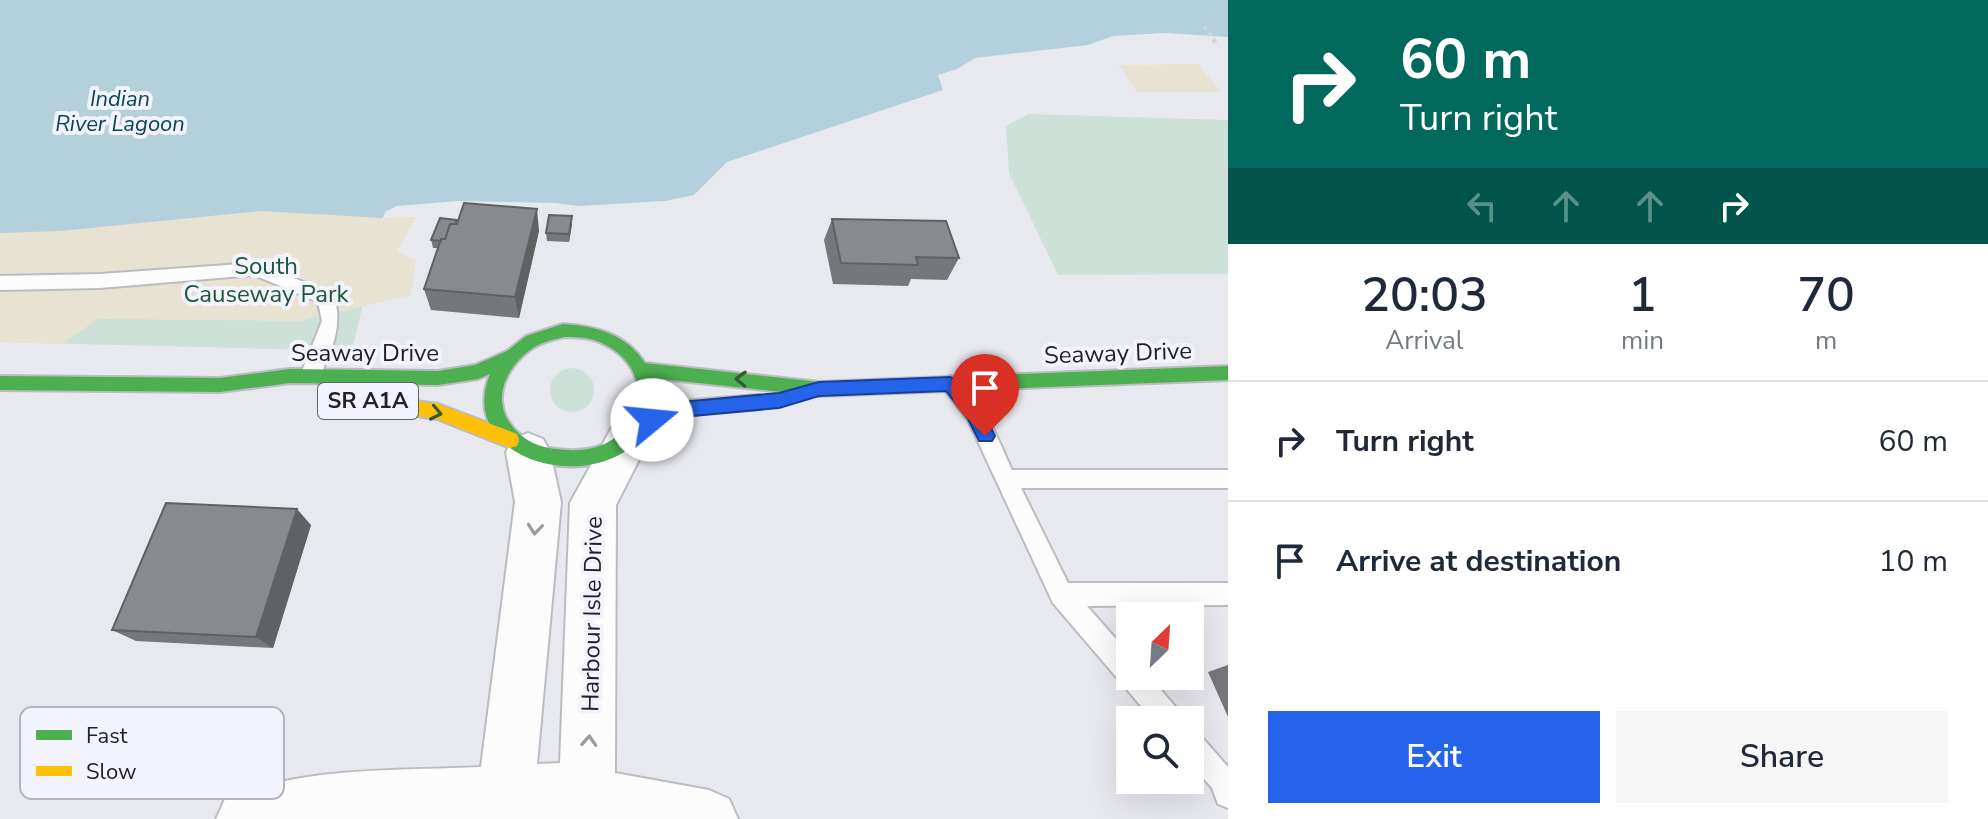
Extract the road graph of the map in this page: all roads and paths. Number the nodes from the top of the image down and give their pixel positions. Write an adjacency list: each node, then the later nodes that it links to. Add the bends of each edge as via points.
1 (1204, 26): 2 (path)
2 (1216, 43)
3 (0, 283): 7 (lane, via 255,269 326,298 331,321)
4 (506, 358): 5 (main road, SR A1A, via 531,339 578,330 611,339); 7 (main road, Seaway Drive / SR A1A, via 478,372 438,378); 15 (main road, via 490,399 499,428)
5 (644, 370): 11 (main road, Seaway Drive / SR A1A, one-way to 5); 14 (main road, via 648,406)
6 (1228, 373): 9 (main road, Seaway Drive / SR A1A)
7 (310, 376): 10 (main road, Seaway Drive / SR A1A)
8 (0, 383): 10 (main road, Seaway Drive / SR A1A)
9 (950, 384): 11 (main road, Seaway Drive / SR A1A); 16 (lane, via 975,414)
10 (220, 385): 12 (main road, Seaway Drive / SR A1A)
11 (819, 389): 14 (main road, Seaway Drive / SR A1A, via 779,400 681,409)
12 (285, 397)
13 (343, 400): 15 (main road, Seaway Drive / SR A1A, one-way to 15, via 387,402 473,420)
14 (634, 432): 15 (main road, SR A1A, via 590,458 558,460); 26 (street, Harbour Isle Drive, one-way to 14, via 593,503)
15 (519, 446): 25 (street, one-way to 25, via 538,502)
16 (1006, 479): 17 (lane); 19 (lane)
17 (1228, 479)
18 (1228, 594): 19 (lane)
19 (1061, 595): 20 (lane)
20 (1116, 658)
21 (1144, 690): 22 (lane)
22 (1158, 706)
23 (1204, 759): 24 (lane)
24 (1228, 794)
25 (504, 807): 26 (street, via 556,791); 27 (street, via 307,805)
26 (588, 808): 28 (street)
27 (245, 819)
28 (709, 819)

